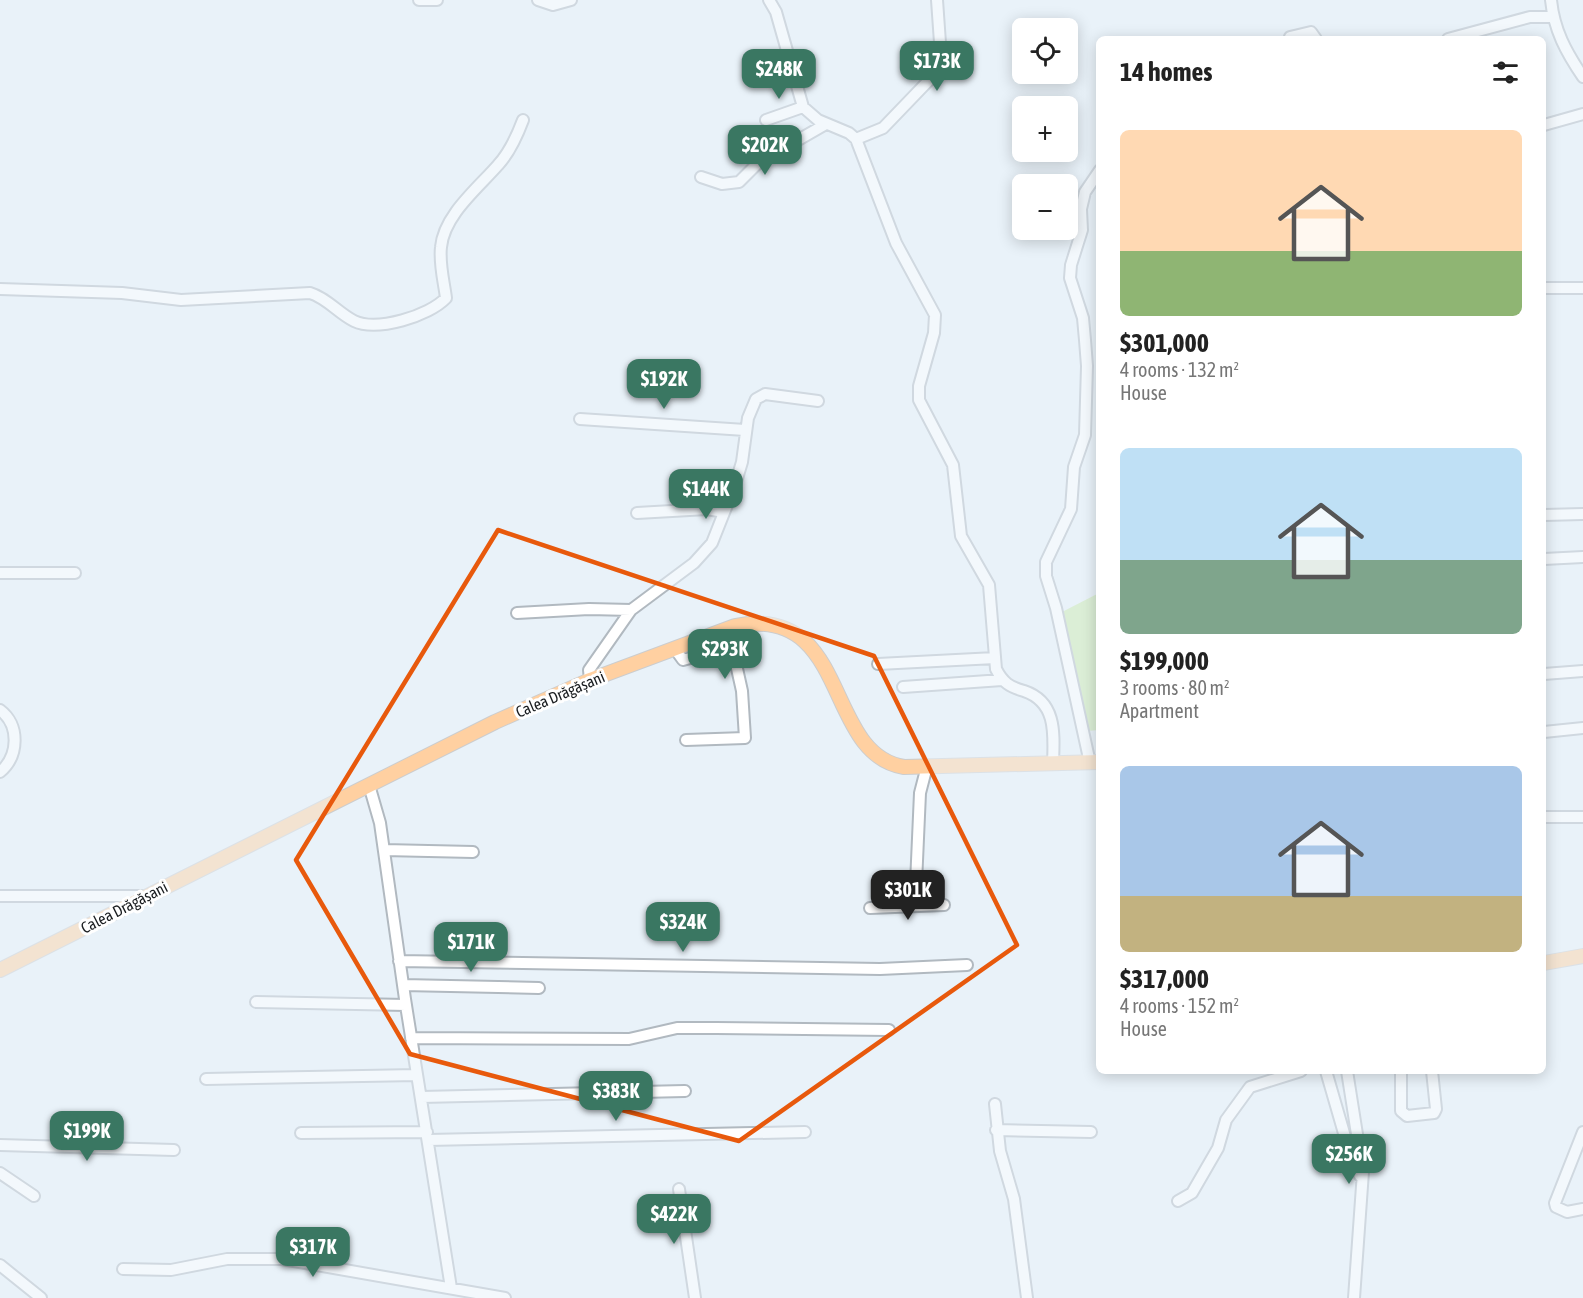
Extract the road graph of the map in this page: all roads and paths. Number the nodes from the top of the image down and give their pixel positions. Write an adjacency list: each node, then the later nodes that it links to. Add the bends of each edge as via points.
1 (419, 0): 2 (street)
2 (437, 0)
3 (538, 0): 4 (street, via 553,5)
4 (571, 0)
5 (769, 0): 13 (street, via 776,12)
6 (937, 0): 19 (street, via 939,66 883,128)
7 (1551, 0): 8 (street)
8 (1552, 17): 11 (street, via 1530,17); 12 (street, via 1561,42)
9 (1294, 36): 10 (street, via 1311,32)
10 (1314, 36)
11 (1459, 36)
12 (1583, 77)
13 (802, 106): 16 (street); 17 (street)
14 (1583, 114): 18 (street)
15 (523, 120): 22 (street, via 500,163 445,231 440,259 446,298 423,314 380,324 357,322 310,293 181,300 116,292)
16 (766, 120)
17 (826, 124): 19 (street); 21 (street, via 758,163 739,182 722,184)
18 (1546, 124)
19 (856, 139): 39 (street, via 896,243 935,315 919,386 920,400 957,474 958,526 988,585)
20 (1096, 176): 50 (street, via 1085,192 1082,230 1070,278 1083,318 1086,349 1085,435 1074,467 1071,509 1046,562 1046,576)
21 (701, 177)
22 (0, 288)
23 (1546, 288): 24 (street)
24 (1583, 288)
25 (818, 401): 27 (street, via 765,394 756,399)
26 (580, 419): 27 (street)
27 (745, 430): 28 (street, via 742,462)
28 (723, 512): 29 (street, via 707,509); 36 (street, via 705,553)
29 (637, 513)
30 (1583, 514): 31 (street)
31 (1546, 515)
32 (1583, 557): 33 (street)
33 (1546, 559)
34 (0, 573): 35 (street)
35 (75, 573)
36 (631, 610): 37 (street); 43 (street, via 592,664)
37 (517, 613)
38 (675, 649): 43 (main road, Calea Drăgășani); 49 (street, via 683,660 732,646 742,691 745,738); 52 (main road, Calea Drăgășani, via 735,626 778,624 798,634 815,652 875,755 893,765)
39 (995, 658): 40 (street); 44 (street)
40 (878, 664)
41 (1583, 671): 42 (street)
42 (1546, 674)
43 (590, 680): 54 (main road, Calea Drăgășani)
44 (1002, 680): 45 (street); 51 (street, via 1036,696 1050,712)
45 (903, 687)
46 (0, 710): 53 (street, via 14,729 15,744 9,762)
47 (1583, 728): 48 (street)
48 (1546, 732)
49 (686, 740)
50 (1095, 762): 51 (main road, Calea Drăgășani)
51 (1053, 763): 52 (main road, Calea Drăgășani)
52 (927, 766): 62 (street, via 920,793)
53 (0, 772)
54 (369, 784): 57 (street); 60 (main road, Calea Drăgășani)
55 (1546, 817): 56 (street)
56 (1583, 817)
57 (384, 850): 58 (street); 65 (street)
58 (473, 852)
59 (0, 896): 60 (street)
60 (146, 896): 68 (main road, Calea Drăgășani)
61 (944, 905): 62 (street)
62 (915, 906): 63 (street)
63 (870, 909)
64 (1583, 956): 66 (main road)
65 (399, 961): 67 (street, via 880,969); 69 (street)
66 (1546, 963)
67 (967, 965)
68 (0, 970)
69 (403, 986): 70 (street); 72 (street)
70 (539, 988)
71 (256, 1002): 72 (street)
72 (406, 1005): 74 (street)
73 (889, 1030): 74 (street, via 686,1028 629,1040)
74 (411, 1038): 80 (street)
75 (1291, 1074): 98 (street, via 1250,1087 1226,1120 1218,1148 1192,1193)
76 (1327, 1074): 95 (street, via 1350,1154)
77 (1348, 1074): 95 (street)
78 (1401, 1074): 79 (street, via 1401,1111 1407,1116 1434,1113)
79 (1432, 1074)
80 (417, 1075): 81 (street); 83 (street)
81 (206, 1079)
82 (685, 1090): 83 (street)
83 (421, 1097): 90 (street)
84 (995, 1104): 85 (street)
85 (996, 1130): 87 (street); 106 (street, via 1014,1199)
86 (805, 1132): 90 (street)
87 (1091, 1132)
88 (1583, 1132): 93 (street)
89 (301, 1133): 90 (street)
90 (427, 1136): 102 (street)
91 (0, 1145): 92 (street)
92 (174, 1150)
93 (1579, 1154): 99 (street, via 1556,1207 1567,1212)
94 (0, 1173): 97 (street)
95 (1363, 1182): 107 (street)
96 (679, 1189): 105 (street)
97 (34, 1196)
98 (1178, 1201)
99 (1583, 1209)
100 (0, 1265): 103 (street)
101 (123, 1269): 102 (street, via 171,1270 227,1259 282,1259)
102 (451, 1288): 104 (street)
103 (41, 1298)
104 (505, 1298)
105 (695, 1298)
106 (1026, 1298)
107 (1354, 1298)

